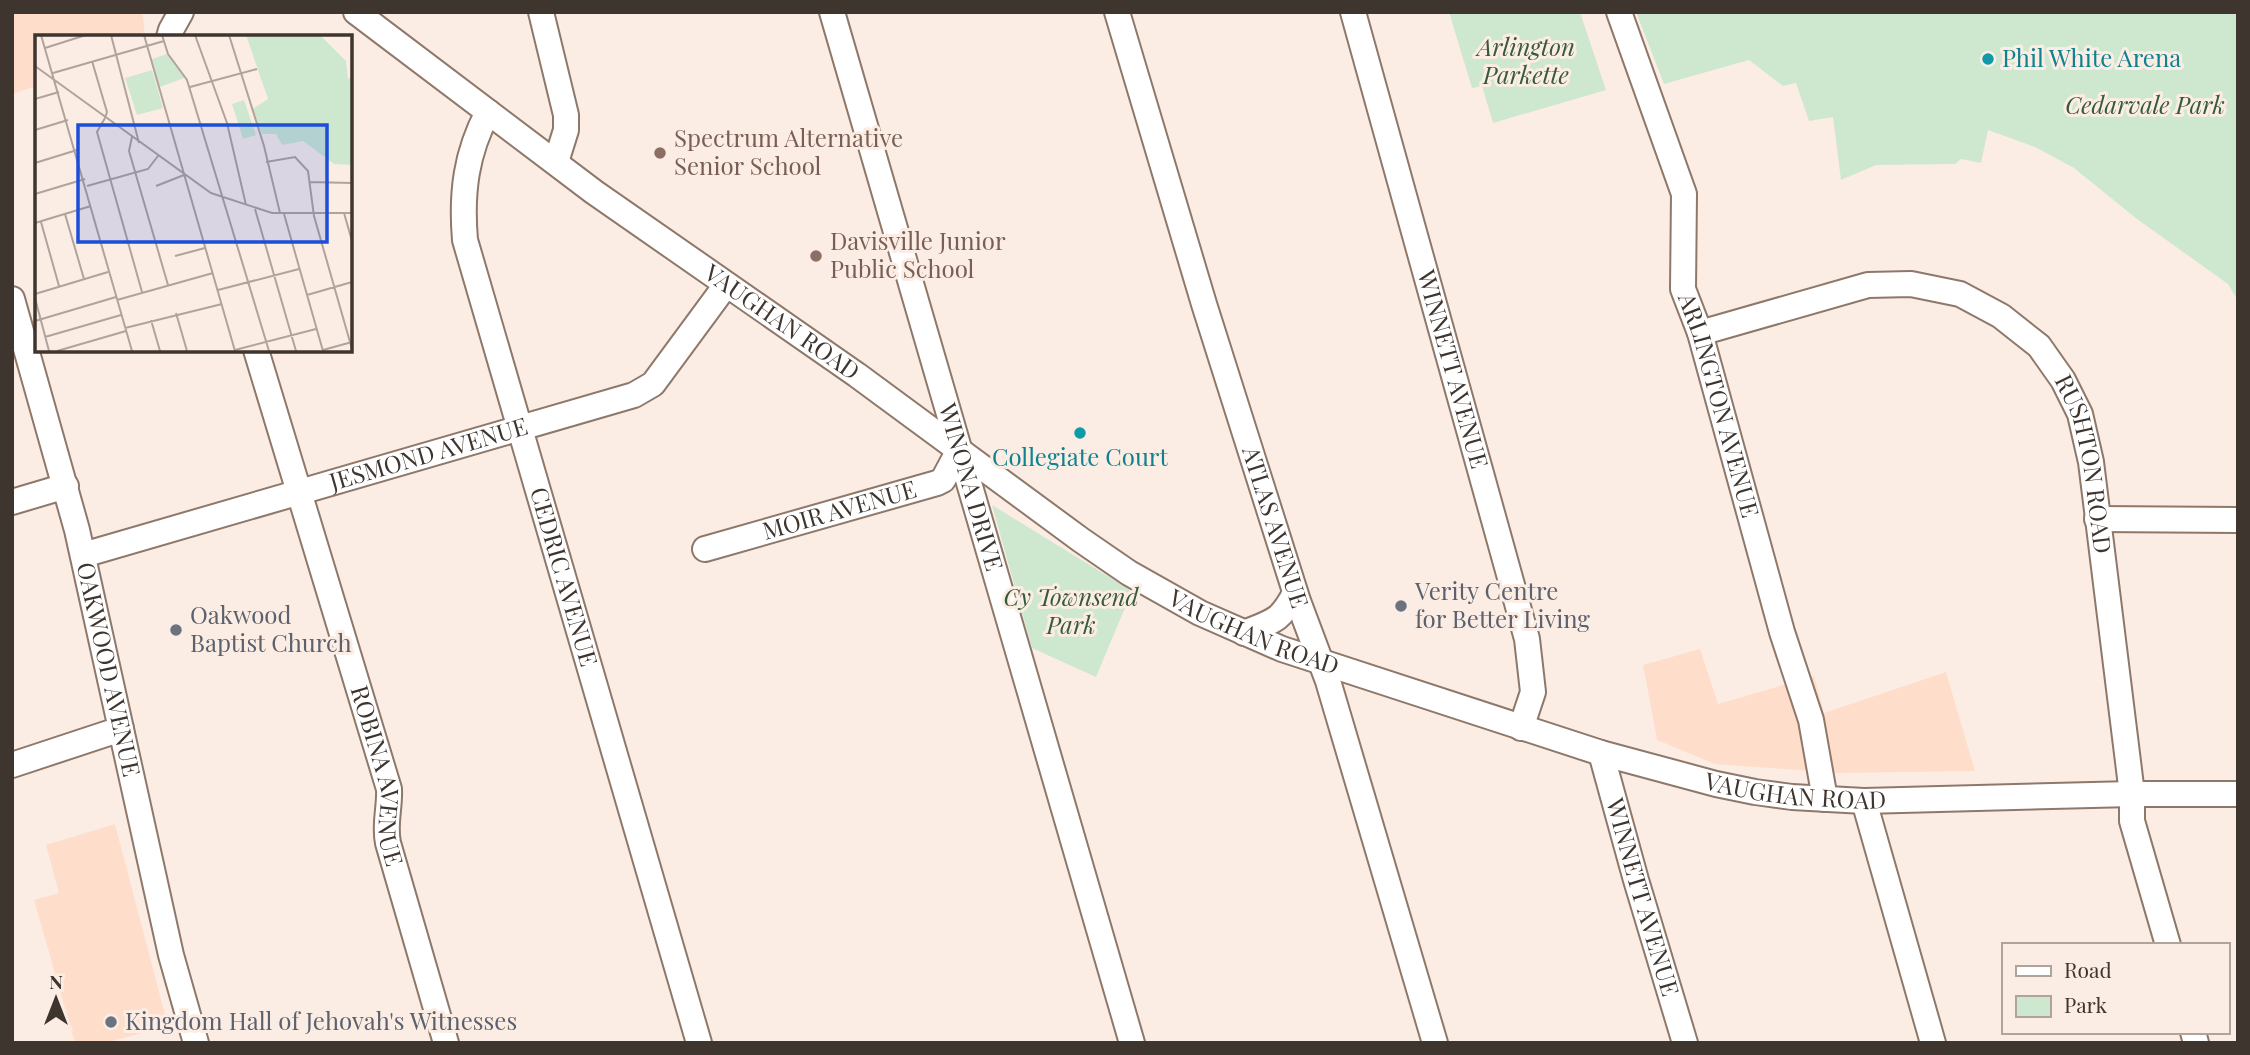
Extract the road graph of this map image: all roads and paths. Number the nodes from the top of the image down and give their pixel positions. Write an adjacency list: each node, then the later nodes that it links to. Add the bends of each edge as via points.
1 (181, 12): 8 (street)
2 (356, 12): 9 (street, VAUGHAN ROAD)
3 (541, 12): 10 (street, via 566,115)
4 (832, 12): 16 (street, WINONA DRIVE)
5 (1117, 12): 24 (street, ATLAS AVENUE)
6 (1353, 12): 27 (street, WINNETT AVENUE, via 1527,639 1534,692)
7 (1619, 12): 13 (street, ARLINGTON AVENUE, via 1684,194 1683,289)
8 (170, 35)
9 (488, 112): 10 (street, VAUGHAN ROAD); 15 (street, CEDRIC AVENUE, via 468,162 465,240)
10 (556, 162): 11 (street, VAUGHAN ROAD)
11 (726, 285): 15 (street, JESMOND AVENUE, via 645,390); 16 (street, VAUGHAN ROAD)
12 (12, 299): 17 (street, OAKWOOD AVENUE)
13 (1700, 332): 20 (street, RUSHTON ROAD, via 1868,285 1912,284 1960,294 2001,316 2039,346 2063,380 2080,414); 33 (street, ARLINGTON AVENUE, via 1782,632 1811,720)
14 (257, 352): 18 (street, ROBINA AVENUE)
15 (521, 429): 18 (street, JESMOND AVENUE); 38 (street, CEDRIC AVENUE)
16 (959, 450): 22 (street, MOIR AVENUE, via 937,483); 25 (street, VAUGHAN ROAD, via 1129,573); 39 (street, WINONA DRIVE)
17 (66, 486): 19 (street); 23 (street, OAKWOOD AVENUE)
18 (298, 492): 23 (street, JESMOND AVENUE); 37 (street, ROBINA AVENUE, via 389,789 388,843)
19 (12, 502)
20 (2097, 519): 21 (street); 31 (street, RUSHTON ROAD)
21 (2238, 520)
22 (705, 549)
23 (83, 555): 28 (street, OAKWOOD AVENUE)
24 (1295, 593): 25 (street, via 1279,618); 26 (street, ATLAS AVENUE)
25 (1244, 633): 26 (street, VAUGHAN ROAD)
26 (1322, 663): 27 (street, VAUGHAN ROAD); 40 (street, ATLAS AVENUE)
27 (1521, 728): 29 (street, VAUGHAN ROAD)
28 (121, 729): 30 (street); 36 (street, OAKWOOD AVENUE, via 171,955)
29 (1601, 752): 33 (street, VAUGHAN ROAD, via 1716,784); 41 (street, WINNETT AVENUE)
30 (12, 765)
31 (2132, 794): 32 (street, VAUGHAN ROAD); 34 (street, VAUGHAN ROAD); 35 (street, RUSHTON ROAD, via 2132,821)
32 (2238, 794)
33 (1825, 799): 34 (street, VAUGHAN ROAD)
34 (1864, 801): 42 (street)
35 (2167, 943)
36 (196, 1043)
37 (446, 1043)
38 (699, 1043)
39 (1132, 1043)
40 (1436, 1043)
41 (1685, 1043)
42 (1933, 1043)

